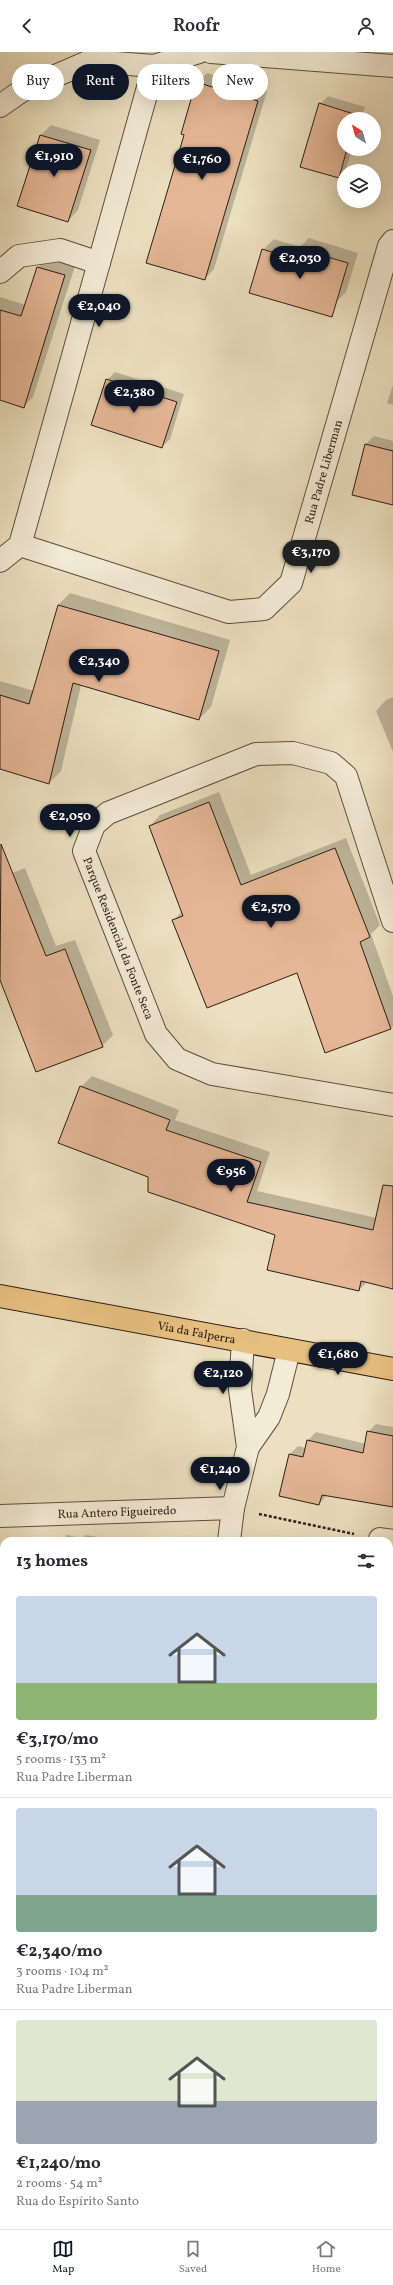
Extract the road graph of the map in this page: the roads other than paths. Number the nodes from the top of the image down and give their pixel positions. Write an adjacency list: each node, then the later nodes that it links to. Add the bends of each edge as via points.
1 (199, 52): 3 (street)
2 (211, 52): 5 (street)
3 (160, 64)
4 (137, 65): 7 (street, via 90,61 23,90)
5 (393, 66)
6 (145, 100): 9 (street)
7 (0, 106)
8 (393, 241): 11 (street, Rua Padre Liberman, via 389,246 291,583 264,609 229,612)
9 (100, 263): 10 (street, via 60,250 19,256); 11 (street)
10 (0, 272)
11 (20, 546): 12 (street)
12 (0, 561)
13 (393, 921): 14 (street, Parque Residencial da Fonte Seca, via 346,776 331,763 293,753 256,754 108,813 94,825 84,851 156,1034 176,1059 212,1074)
14 (393, 1105)
15 (0, 1296): 16 (main road, Via da Falperra)
16 (242, 1340): 17 (main road, Via da Falperra); 19 (street, via 240,1390)
17 (289, 1350): 18 (main road, Via da Falperra); 19 (street, via 271,1411)
18 (393, 1369)
19 (248, 1447): 20 (street)
20 (233, 1508): 21 (street, Rua Antero Figueiredo); 22 (street)
21 (0, 1516)
22 (229, 1537)

